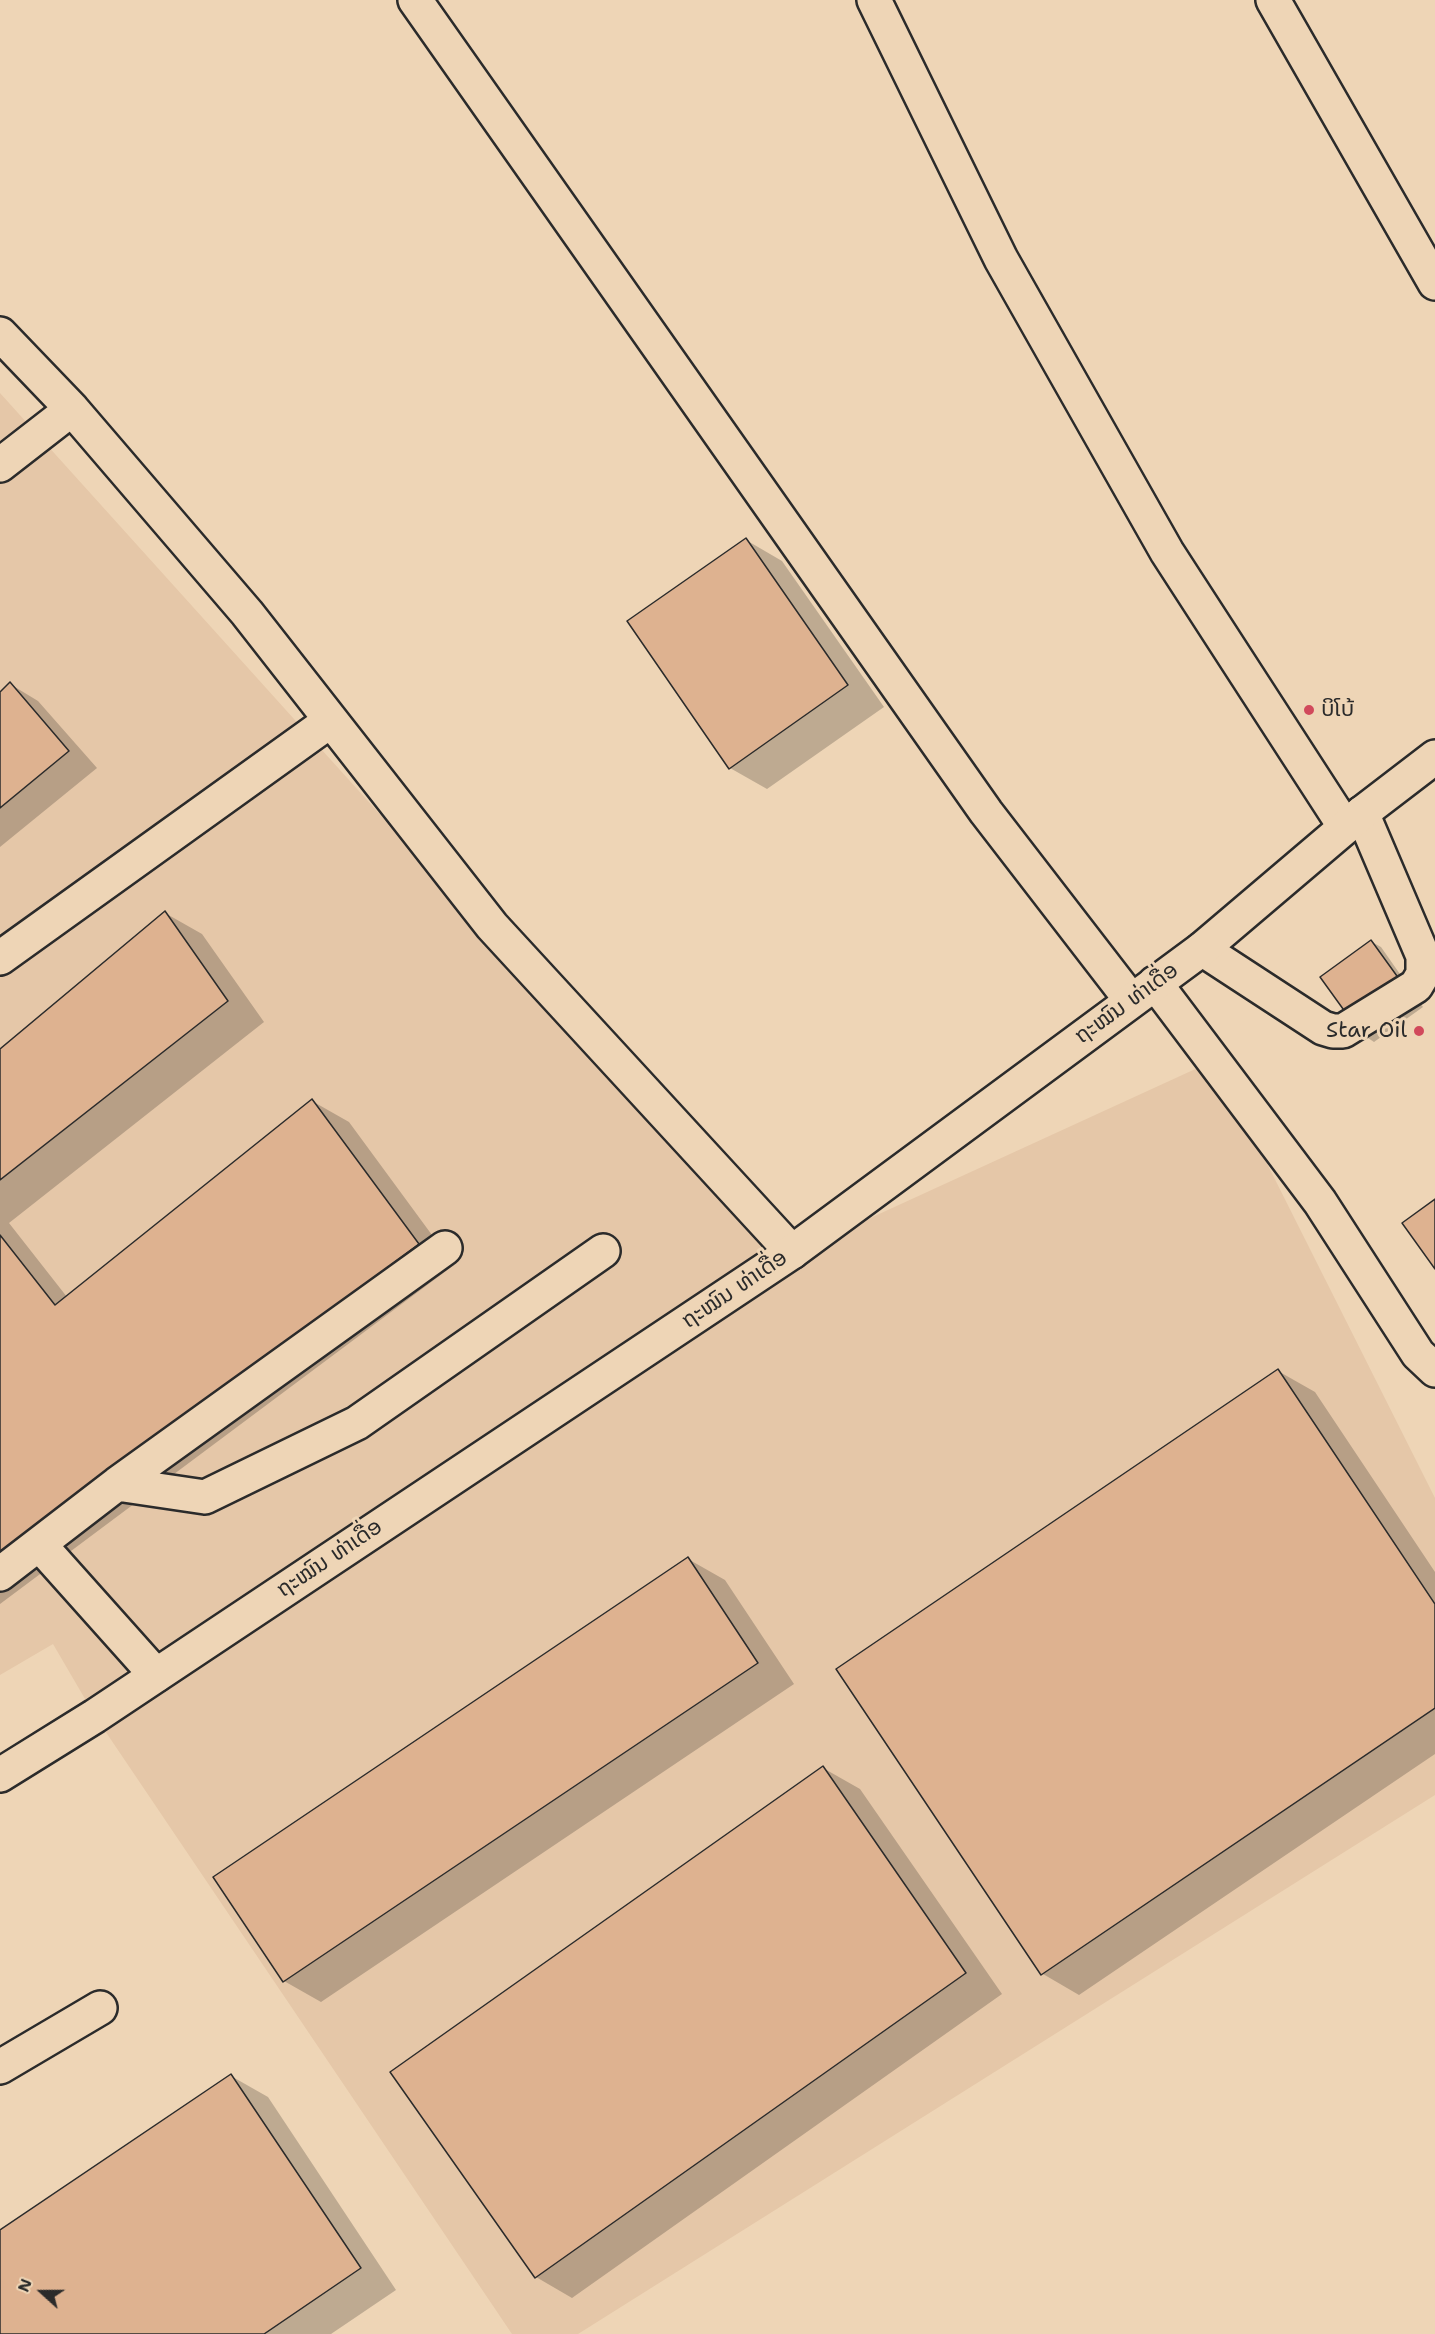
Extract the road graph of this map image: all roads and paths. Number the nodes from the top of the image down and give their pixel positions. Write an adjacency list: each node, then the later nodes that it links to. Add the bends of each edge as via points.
1 (415, 0): 13 (street, via 986,812)
2 (874, 0): 10 (street, via 1001,259 1167,552)
3 (1273, 0): 4 (street)
4 (1435, 283)
5 (0, 334): 6 (street)
6 (72, 408): 7 (street); 8 (street, via 247,613)
7 (0, 465)
8 (330, 721): 12 (street); 16 (street, via 492,926)
9 (1435, 757): 10 (street, ຖະໝົນ ທ່າເດື່ອ)
10 (1353, 820): 11 (street, ຖະໝົນ ທ່າເດື່ອ); 11 (street, via 1423,956 1423,974 1416,986 1343,1031 1333,1031)
11 (1202, 949): 13 (street, ຖະໝົນ ທ່າເດື່ອ)
12 (0, 958)
13 (1143, 992): 16 (street, ຖະໝົນ ທ່າເດື່ອ); 17 (street, via 1320,1202 1418,1354)
14 (445, 1248): 18 (street)
15 (603, 1251): 18 (street, via 357,1423 205,1497)
16 (792, 1252): 21 (street, ຖະໝົນ ທ່າເດື່ອ)
17 (1435, 1370)
18 (117, 1484): 19 (street)
19 (39, 1544): 20 (street); 21 (street)
20 (0, 1574)
21 (156, 1675): 22 (street, ຖະໝົນ ທ່າເດື່ອ)
22 (0, 1774)
23 (100, 2008): 24 (street)
24 (0, 2067)

